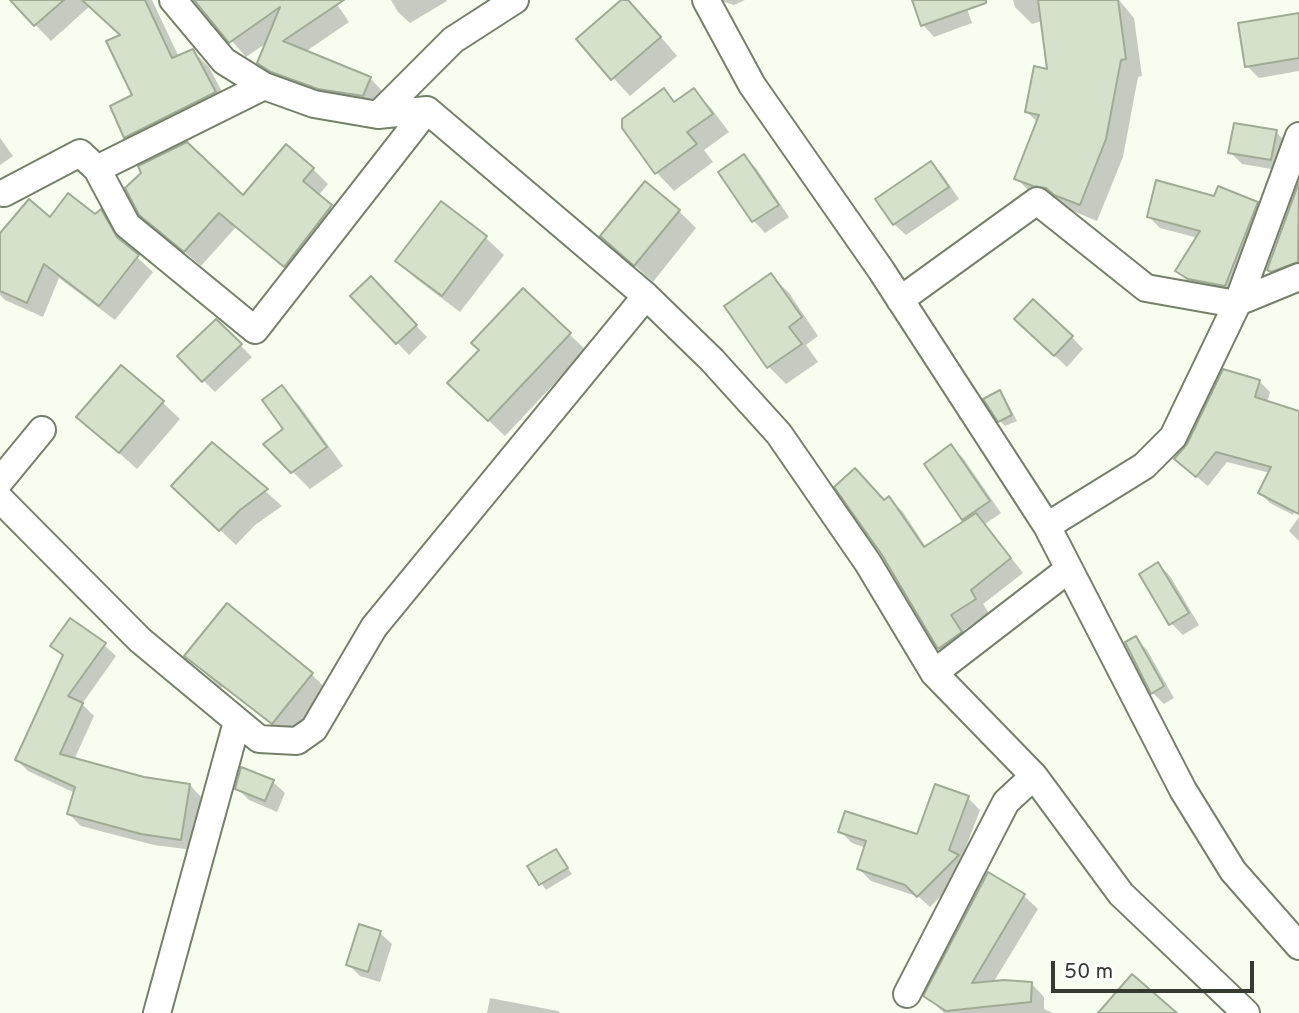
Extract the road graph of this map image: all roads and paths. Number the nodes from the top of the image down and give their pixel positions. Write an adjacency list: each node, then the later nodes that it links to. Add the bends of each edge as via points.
1 (173, 0): 4 (street, via 223,61)
2 (515, 0): 6 (street, via 453,40)
3 (706, 0): 12 (street, via 752,85)
4 (264, 86): 6 (street, via 314,104); 8 (street)
5 (427, 110): 6 (street); 8 (street, via 255,330 127,225); 11 (street)
6 (377, 116)
7 (1298, 141): 13 (street)
8 (97, 169): 9 (street, via 80,153)
9 (4, 193)
10 (1299, 277): 13 (street)
11 (646, 296): 19 (street, via 779,434 867,563); 20 (street, via 374,627 314,729 298,741 276,742 259,739)
12 (900, 300): 13 (street, via 1037,201 1146,288); 17 (street)
13 (1237, 303): 17 (street, via 1173,437 1144,466)
14 (42, 430): 15 (street)
15 (0, 481)
16 (0, 499): 20 (street, via 140,640)
17 (1047, 526): 18 (street)
18 (1069, 569): 19 (street); 22 (street, via 1183,790 1234,871)
19 (934, 673): 21 (street)
20 (237, 722): 24 (street)
21 (1034, 776): 23 (street, via 1006,802); 25 (street, via 1121,894)
22 (1299, 946)
23 (907, 994)
24 (157, 1013)
25 (1246, 1013)

